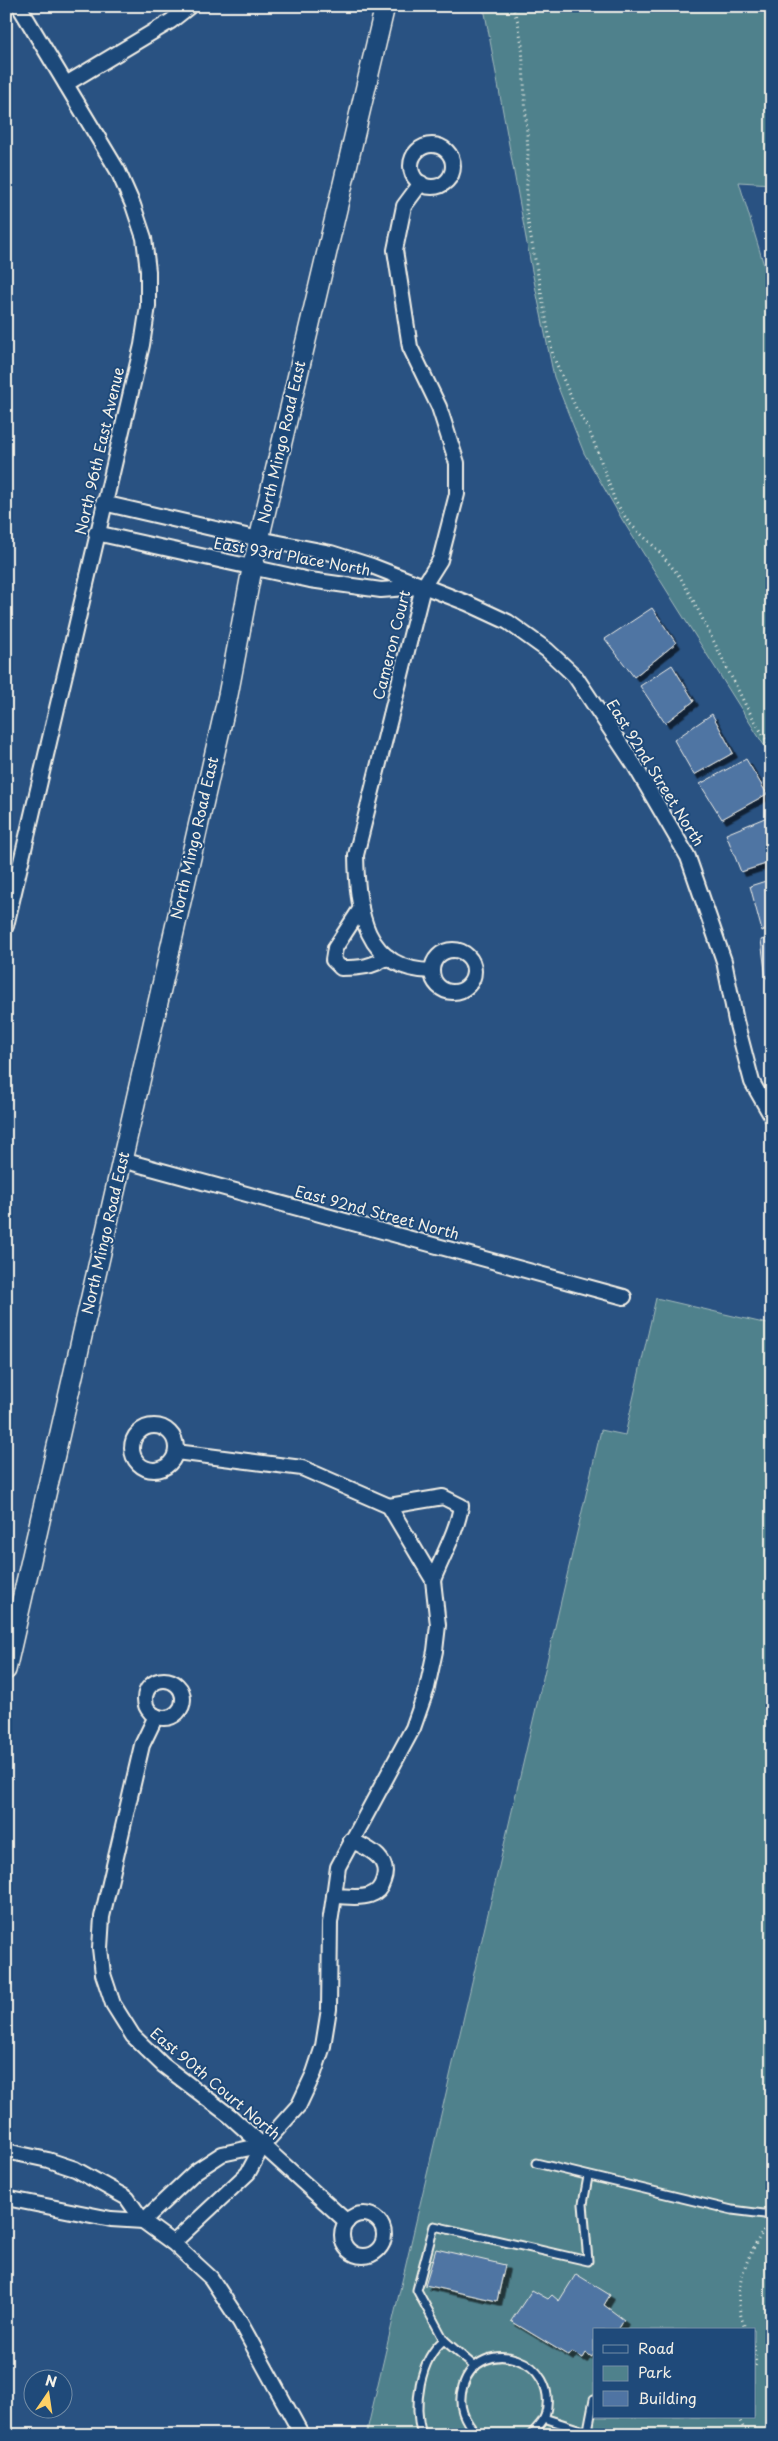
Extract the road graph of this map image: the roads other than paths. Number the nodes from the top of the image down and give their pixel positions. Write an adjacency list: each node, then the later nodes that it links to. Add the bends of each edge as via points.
1 (18, 6): 4 (street, North 96th East Avenue)
2 (190, 6): 4 (street, via 171,21)
3 (385, 6): 8 (street, North Mingo Road East)
4 (66, 84): 6 (street, North 96th East Avenue, via 118,171 144,238 148,271 148,306 142,345)
5 (421, 183): 10 (street, Cameron Court, via 404,206 395,250 410,347 439,407 457,463 457,494 440,560)
6 (103, 503): 7 (street, North 96th East Avenue); 8 (street, East 93rd Place North)
7 (96, 533): 9 (street, East 93rd Place North); 12 (street, North 96th East Avenue)
8 (259, 539): 9 (street, North Mingo Road East); 10 (street, East 93rd Place North, via 331,553)
9 (252, 568): 10 (street, East 93rd Place North, via 381,590); 16 (street, North Mingo Road East, via 226,704)
10 (423, 587): 11 (street, Cameron Court, via 356,856 356,886); 15 (street, East 92nd Street North, via 508,622 547,650 575,676 688,857 724,961 752,1082)
11 (361, 908): 13 (street, Cameron Court, via 370,937); 13 (street, via 335,948 333,960 341,968 354,968 372,966)
12 (6, 926)
13 (388, 957): 14 (street, Cameron Court, via 402,968)
14 (432, 971)
15 (772, 1117)
16 (122, 1160): 17 (street, East 92nd Street North); 21 (street, North Mingo Road East)
17 (624, 1297)
18 (176, 1452): 19 (street, via 302,1468)
19 (388, 1506): 20 (street); 20 (street, via 443,1498 461,1506 458,1524)
20 (433, 1580): 23 (street, via 438,1625 427,1688 405,1746)
21 (6, 1670)
22 (156, 1716): 25 (street, East 90th Court North, via 142,1745 102,1917 100,1948 103,1974 113,2004 133,2036 163,2065)
23 (351, 1840): 24 (street, via 338,1867); 24 (street, via 380,1857 384,1879 376,1892 369,1895)
24 (334, 1896): 25 (street, via 330,1923 329,2008 323,2046 299,2105)
25 (263, 2145): 31 (street, via 222,2154 196,2171); 32 (street, East 90th Court North); 33 (street, via 248,2173)
26 (6, 2151): 31 (street, via 75,2169 127,2198)
27 (536, 2163): 28 (lane)
28 (588, 2177): 30 (lane, via 732,2210); 34 (lane, via 583,2204 588,2261 434,2226 417,2290)
29 (6, 2198): 31 (street, via 111,2220)
30 (772, 2215)
31 (143, 2221): 33 (street)
32 (347, 2222)
33 (173, 2243): 39 (street, via 211,2278 240,2322)
34 (444, 2340): 35 (lane); 40 (lane, via 429,2358 423,2376 418,2414)
35 (475, 2367): 37 (lane, via 500,2357 528,2364 545,2385 548,2399); 41 (lane, via 460,2394 461,2410)
36 (593, 2404): 38 (lane)
37 (544, 2418): 38 (lane); 42 (lane)
38 (587, 2434): 43 (lane)
39 (302, 2435)
40 (422, 2435)
41 (477, 2435)
42 (531, 2435)
43 (596, 2435)

